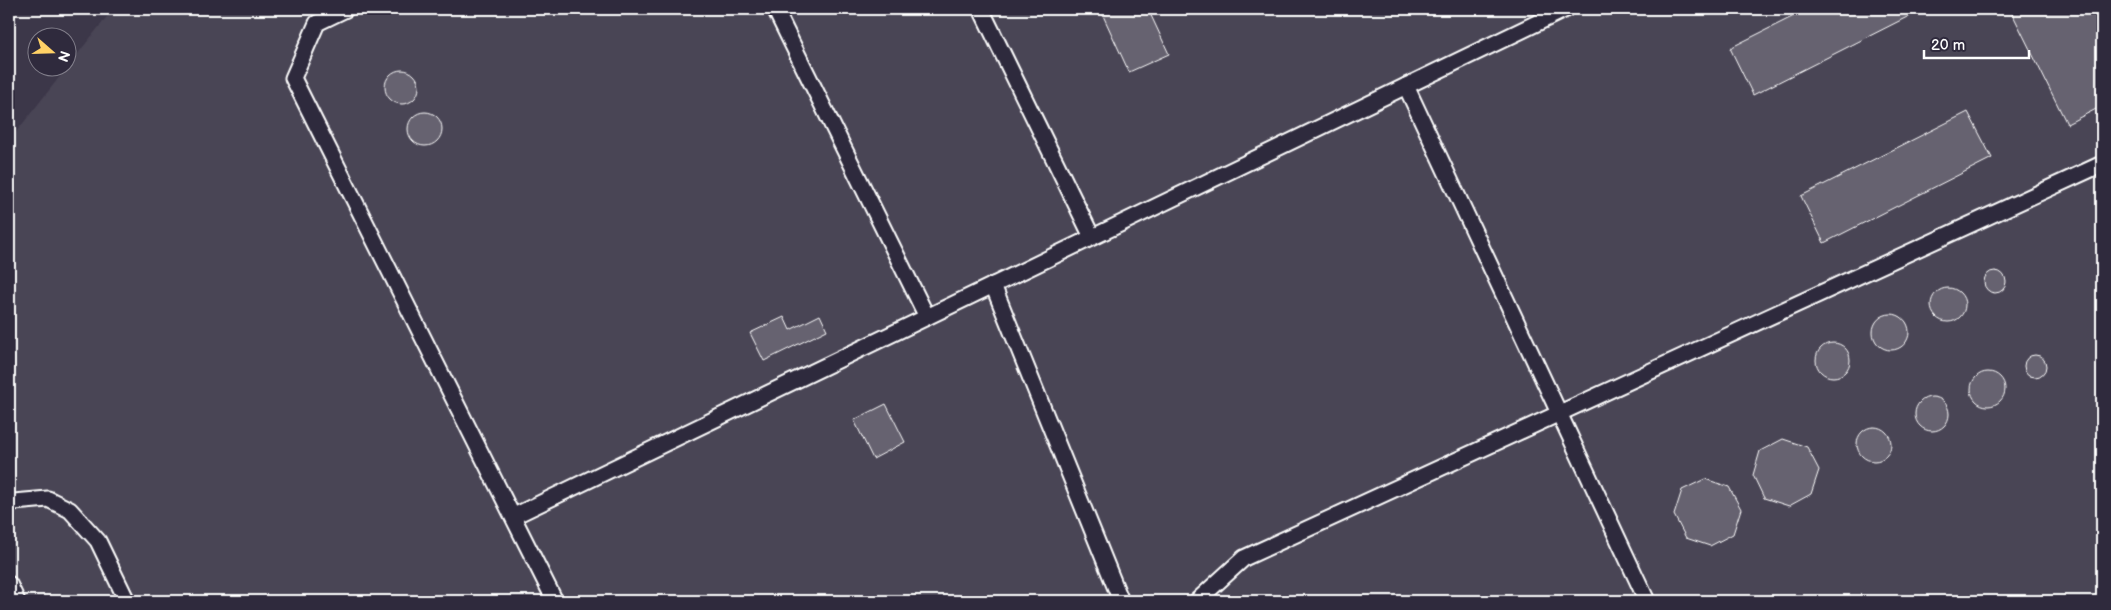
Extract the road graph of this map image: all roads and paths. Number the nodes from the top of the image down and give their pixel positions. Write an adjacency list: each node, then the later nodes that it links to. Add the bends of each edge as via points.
1 (346, 9): 12 (lane, via 317,23 293,78)
2 (775, 9): 9 (lane)
3 (981, 9): 7 (lane)
4 (1566, 9): 5 (lane)
5 (1406, 86): 7 (lane); 10 (lane)
6 (2102, 164): 10 (lane)
7 (1092, 237): 8 (lane)
8 (993, 285): 9 (lane); 17 (lane)
9 (927, 317): 12 (lane)
10 (1559, 413): 18 (lane, via 1244,558); 19 (lane)
11 (9, 504): 15 (lane, via 48,499 70,510 98,541)
12 (514, 516): 16 (lane)
13 (9, 584): 14 (lane)
14 (18, 601)
15 (127, 601)
16 (555, 601)
17 (1121, 601)
18 (1197, 601)
19 (1647, 601)

